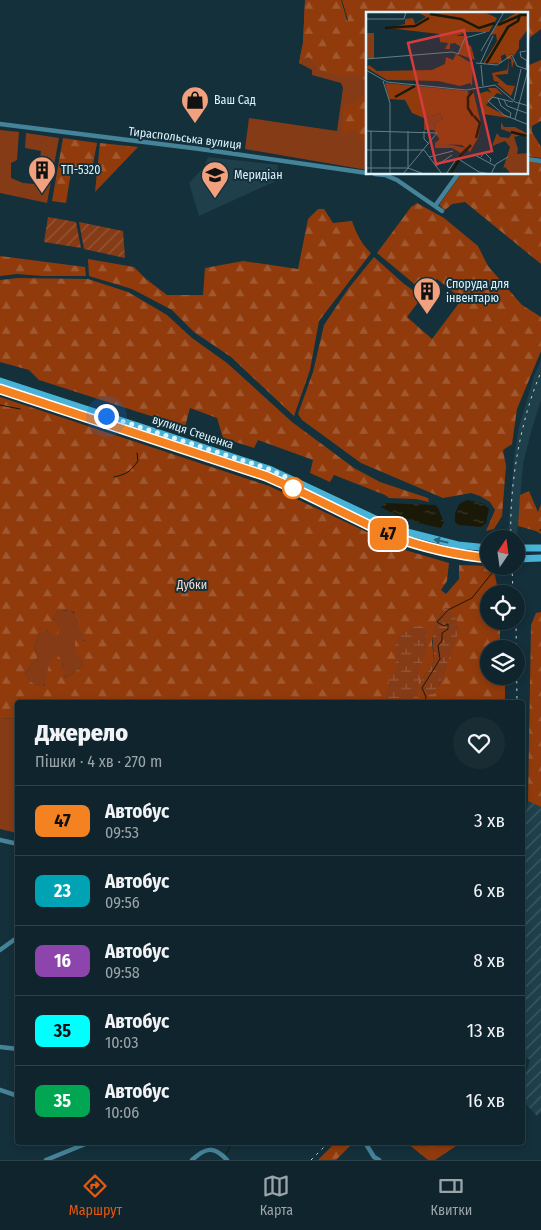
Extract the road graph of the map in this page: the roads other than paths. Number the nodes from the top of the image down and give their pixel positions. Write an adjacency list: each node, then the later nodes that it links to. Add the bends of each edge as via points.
1 (0, 124): 4 (street, Тираспольська вулиця)
2 (528, 159): 3 (street)
3 (541, 161)
4 (366, 173)
5 (385, 175): 7 (street)
6 (457, 175): 7 (street)
7 (435, 206): 8 (street)
8 (442, 211)
9 (0, 381): 11 (main road, вулиця Стеценка, one-way to 9, via 399,530 269,469)
10 (0, 389): 14 (main road, вулиця Стеценка, via 266,476 405,541 454,554)
11 (480, 547)
12 (525, 548): 13 (main road)
13 (541, 548)
14 (480, 557)
15 (538, 558): 16 (main road)
16 (525, 559)
17 (0, 840): 18 (street)
18 (15, 843)
19 (15, 939): 20 (street)
20 (0, 950)
21 (0, 1047): 22 (street)
22 (15, 1049)
23 (0, 1090): 24 (street)
24 (15, 1095)
25 (83, 1145): 27 (street)
26 (367, 1145): 30 (street)
27 (46, 1160)
28 (192, 1160): 29 (street, via 204,1150 211,1149)
29 (227, 1160)
30 (379, 1160)

